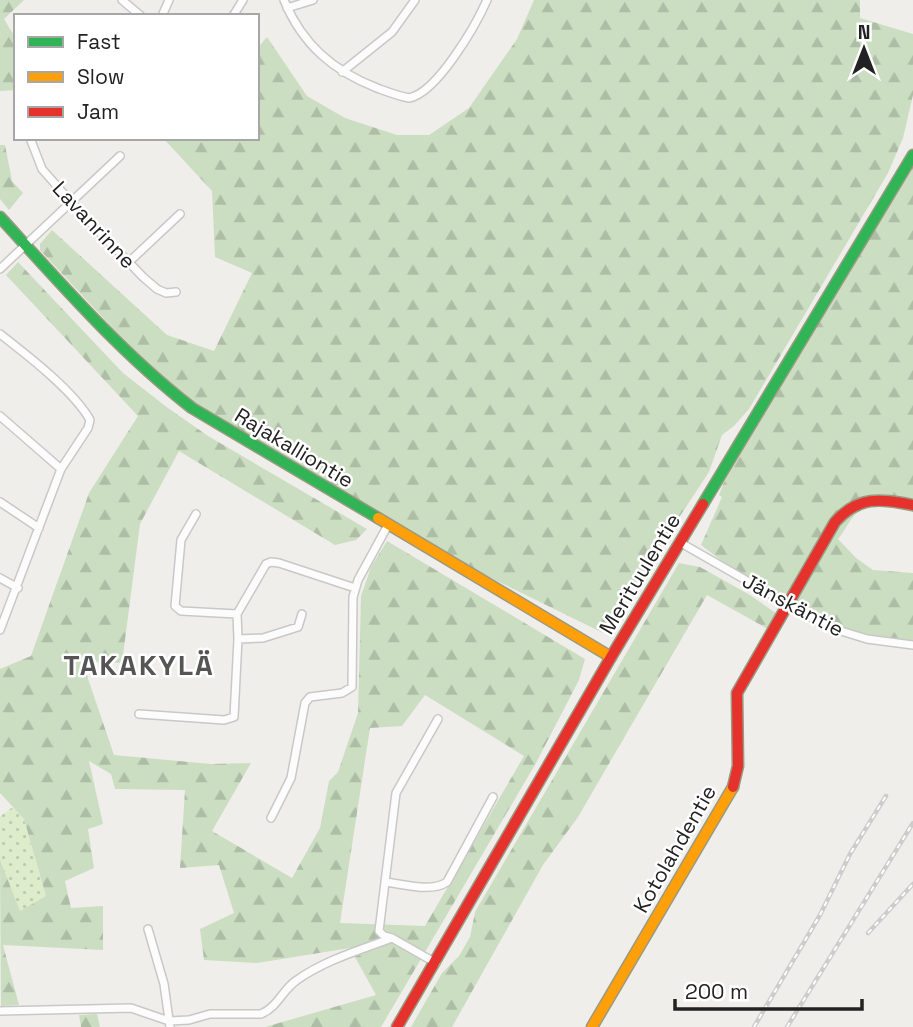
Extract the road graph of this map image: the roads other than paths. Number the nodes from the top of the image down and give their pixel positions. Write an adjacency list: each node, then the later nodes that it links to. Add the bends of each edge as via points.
1 (122, 0): 6 (street)
2 (313, 0): 5 (street)
3 (415, 0): 7 (street, via 392,32)
4 (487, 0): 7 (street, via 458,53 414,97 401,97)
5 (286, 4): 7 (street, via 308,43)
6 (139, 14)
7 (342, 72)
8 (31, 140): 11 (street, Lavanrinne, via 42,169)
9 (913, 155): 26 (street, Merituulentie)
10 (120, 156): 11 (street)
11 (71, 202): 14 (street); 15 (street, Lavanrinne)
12 (180, 214): 15 (street)
13 (0, 217): 14 (street, Rajakalliontie)
14 (25, 244): 16 (street); 24 (street, Rajakalliontie, via 165,388)
15 (129, 262): 17 (street, Lavanrinne, via 157,289)
16 (0, 269)
17 (176, 292)
18 (0, 334): 20 (street, via 60,386 90,420)
19 (0, 416): 20 (street)
20 (61, 469): 25 (street)
21 (0, 502): 25 (street)
22 (913, 505): 30 (street, Kotolahdentie, via 874,499 849,507 835,522)
23 (195, 514): 31 (street, via 181,540 175,606 181,611)
24 (388, 525): 29 (street); 36 (street, Rajakalliontie)
25 (40, 528): 28 (street)
26 (681, 543): 30 (street, Jänskäntie); 36 (street, Merituulentie)
27 (0, 578): 28 (street)
28 (18, 588): 33 (street)
29 (355, 588): 31 (street, via 271,562 261,569); 40 (street, via 352,687 310,697 305,703 291,778)
30 (787, 605): 35 (street, Jänskäntie, via 852,636); 48 (street, Kotolahdentie, via 737,693 735,784)
31 (237, 614): 34 (street)
32 (302, 614): 34 (street, via 298,627 263,638)
33 (0, 630)
34 (238, 639): 37 (street, via 234,717)
35 (913, 645)
36 (611, 657): 44 (street, Merituulentie)
37 (139, 714)
38 (438, 719): 41 (street, via 396,793)
39 (493, 797): 41 (street, via 447,881 439,887)
40 (271, 818)
41 (385, 882): 43 (street, via 379,931)
42 (148, 929): 46 (street)
43 (392, 938): 44 (street); 46 (street, via 304,975 269,1011 209,1014)
44 (436, 963): 47 (street, Merituulentie)
45 (0, 1011): 46 (street, via 131,1008)
46 (170, 1024)
47 (399, 1027)
48 (592, 1027)

